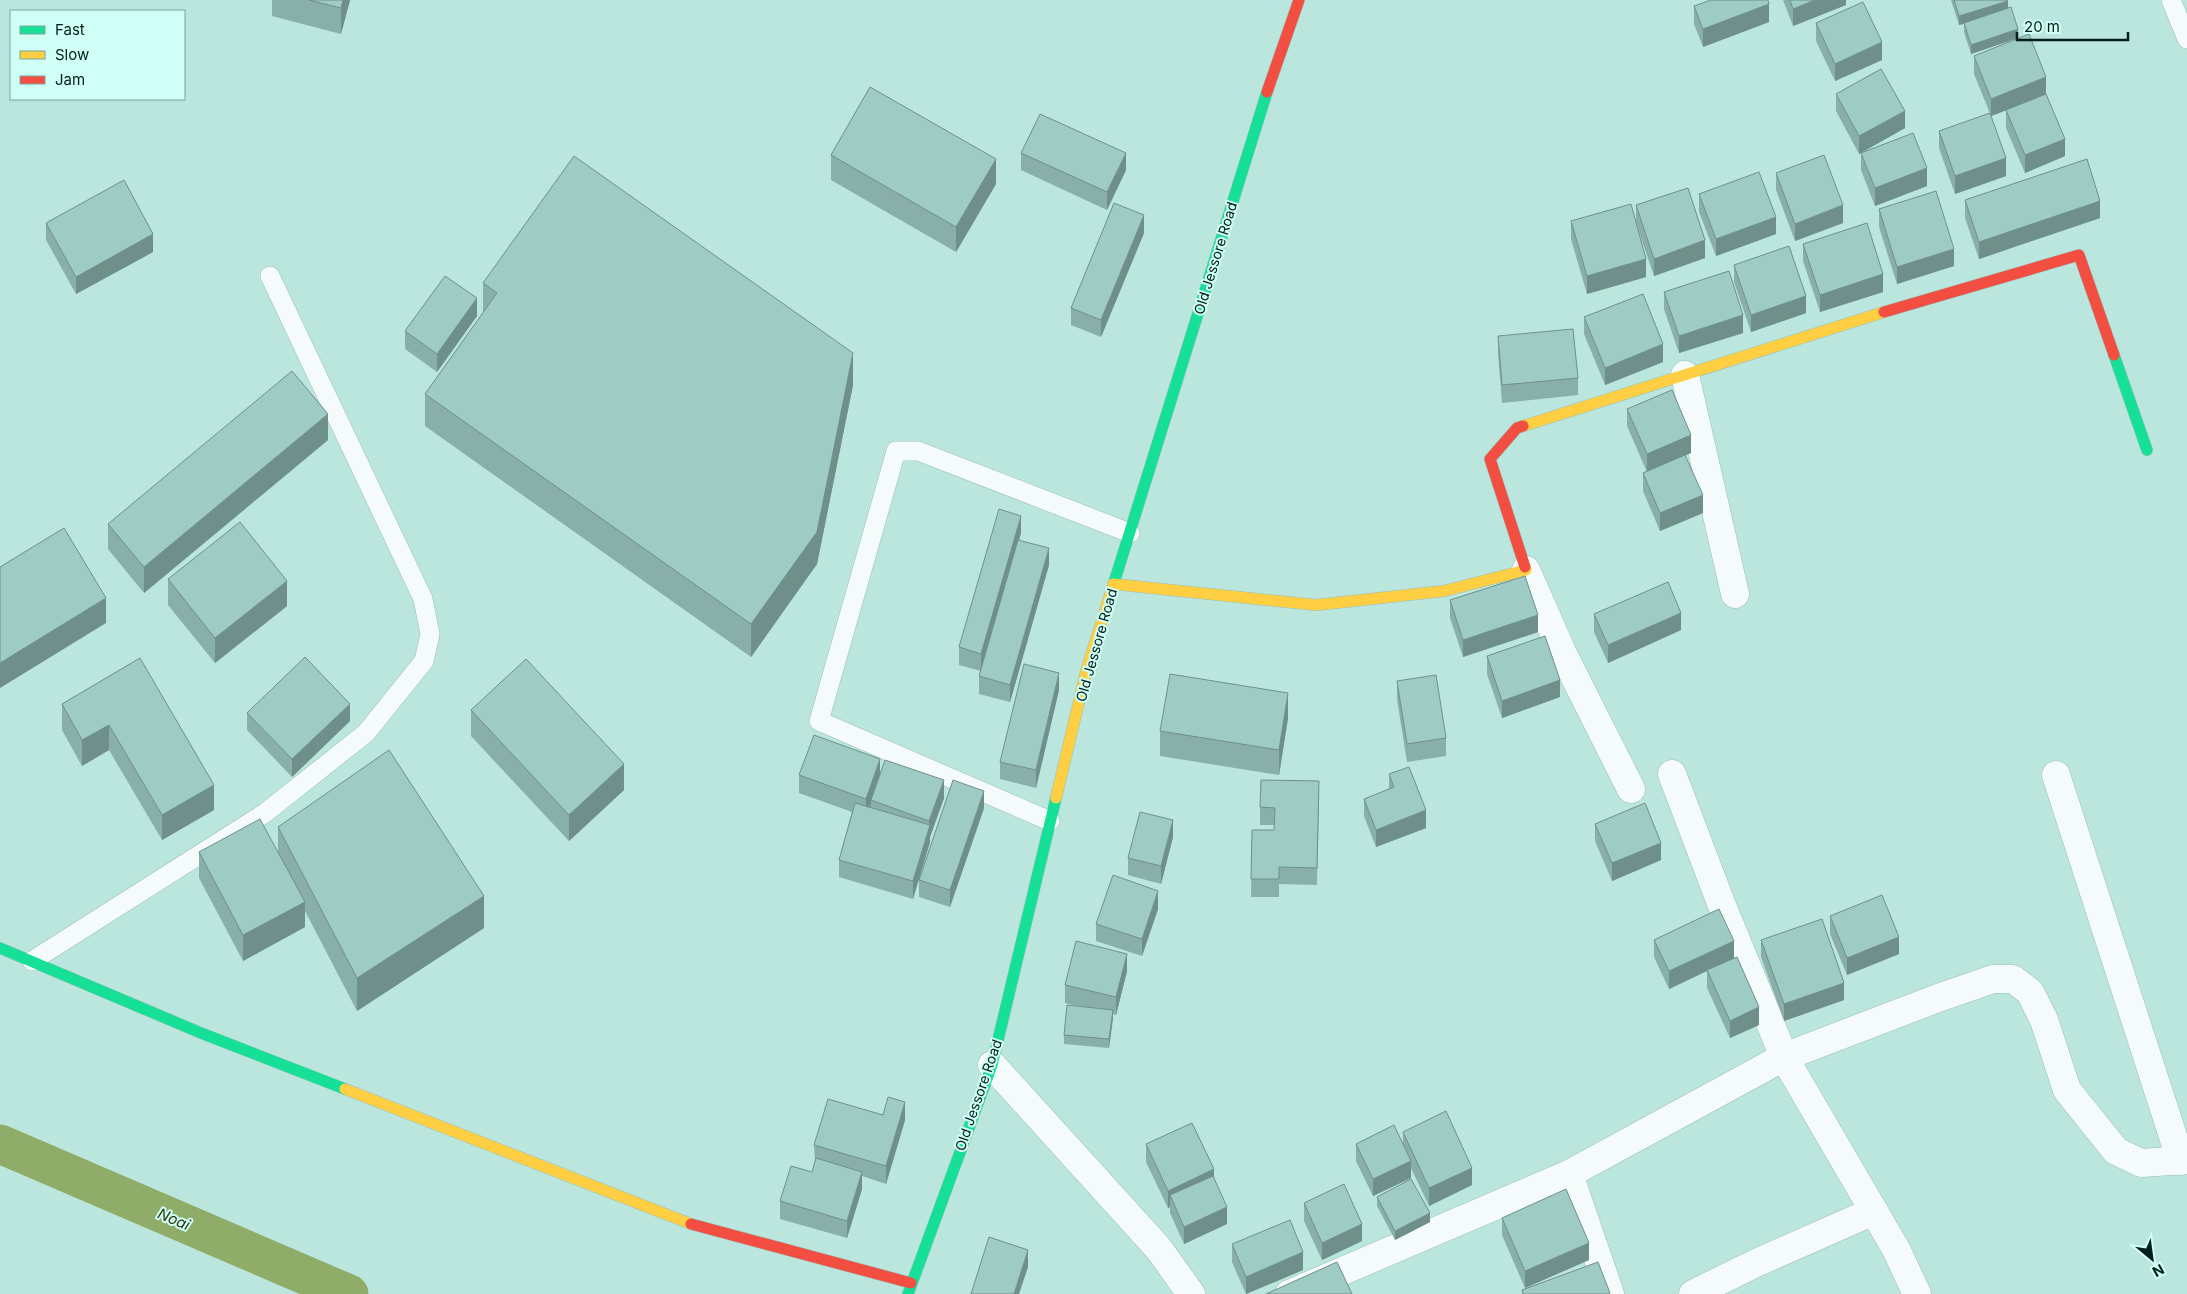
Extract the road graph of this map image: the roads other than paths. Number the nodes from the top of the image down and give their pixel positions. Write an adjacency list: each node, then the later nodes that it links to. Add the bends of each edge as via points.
1 (1299, 0): 7 (street, Old Jessore Road, via 1262,107)
2 (2171, 0): 3 (lane)
3 (2187, 39)
4 (270, 276): 16 (lane, via 423,599 430,634 424,661 366,733 265,813)
5 (1685, 375): 6 (street, via 2079,255); 8 (street, via 1517,428 1490,458); 10 (street)
6 (2148, 450)
7 (1130, 533): 9 (street, Old Jessore Road); 14 (lane, via 918,452 896,451 819,721)
8 (1526, 570): 9 (street, via 1444,591 1316,605); 13 (street, via 1562,652)
9 (1113, 584): 14 (street, Old Jessore Road, via 1087,668)
10 (1735, 594)
11 (1672, 774): 17 (street)
12 (2056, 775): 19 (street)
13 (1631, 790)
14 (1050, 822): 18 (street, Old Jessore Road)
15 (0, 948): 16 (street)
16 (32, 961): 22 (street, via 201,1033 697,1228)
17 (1784, 1057): 19 (street, via 1993,979 2013,979 2030,992 2044,1020 2067,1090 2116,1151 2141,1163); 20 (street); 21 (street)
18 (992, 1065): 22 (street, Old Jessore Road); 23 (street, via 1158,1250)
19 (2184, 1161)
20 (1569, 1174): 24 (street); 25 (street)
21 (1874, 1212): 26 (street); 27 (street, via 1896,1249)
22 (909, 1289)
23 (1191, 1294)
24 (1289, 1294)
25 (1610, 1294)
26 (1693, 1294)
27 (1916, 1294)

